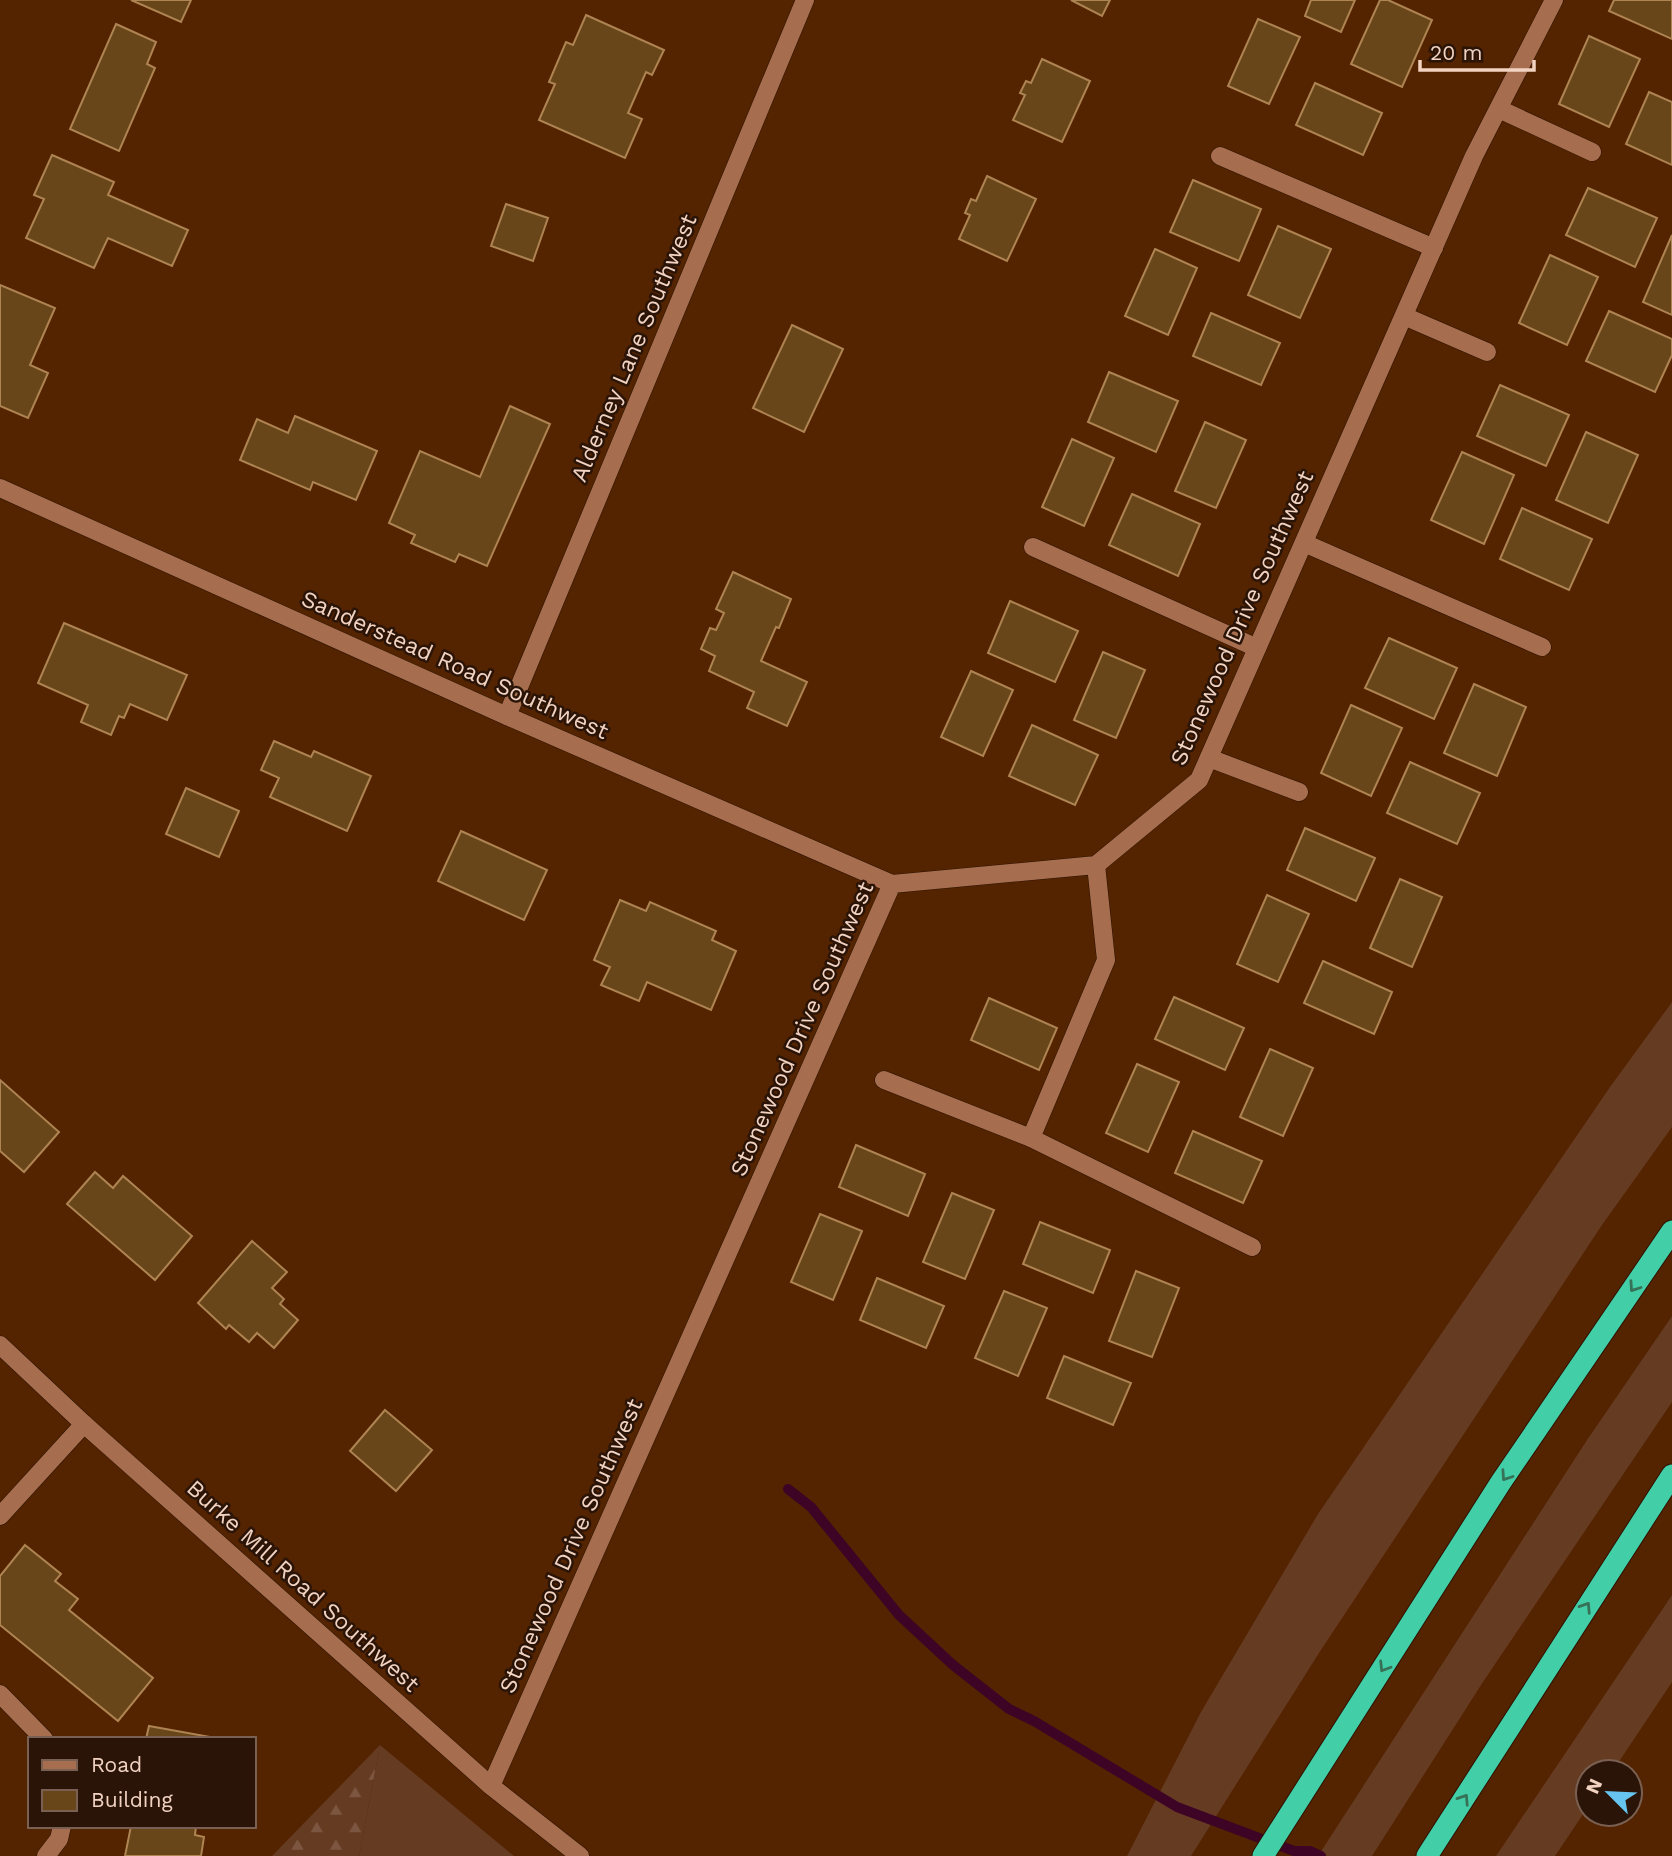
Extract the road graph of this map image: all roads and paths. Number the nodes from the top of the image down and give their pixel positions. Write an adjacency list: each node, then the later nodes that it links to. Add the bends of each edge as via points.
1 (805, 0): 14 (street, Alderney Lane Southwest)
2 (1554, 0): 3 (street, Stonewood Drive Southwest)
3 (1499, 109): 4 (street); 6 (street, Stonewood Drive Southwest)
4 (1592, 152)
5 (1220, 156): 6 (street)
6 (1433, 248): 7 (street, Stonewood Drive Southwest)
7 (1404, 316): 8 (street); 10 (street, Stonewood Drive Southwest)
8 (1487, 352)
9 (0, 488): 14 (street, Sanderstead Road Southwest)
10 (1304, 543): 12 (street); 13 (street, Stonewood Drive Southwest)
11 (1034, 547): 13 (street)
12 (1542, 647)
13 (1257, 649): 15 (street, Stonewood Drive Southwest)
14 (508, 716): 18 (street, Sanderstead Road Southwest)
15 (1209, 758): 16 (street); 17 (street, Stonewood Drive Southwest, via 1199,780)
16 (1299, 792)
17 (1096, 865): 18 (street, Stonewood Drive Southwest); 20 (street, via 1106,960)
18 (892, 884): 29 (street, Stonewood Drive Southwest)
19 (884, 1080): 20 (street)
20 (1031, 1138): 22 (street)
21 (1672, 1231): 33 (highway, one-way to 33, via 1502,1482)
22 (1251, 1247)
23 (0, 1345): 24 (street, Burke Mill Road Southwest)
24 (85, 1424): 26 (street); 29 (street, Burke Mill Road Southwest)
25 (1672, 1475): 34 (highway, one-way to 25)
26 (0, 1516)
27 (0, 1694): 28 (street)
28 (42, 1737)
29 (491, 1786): 32 (street, Burke Mill Road Southwest)
30 (62, 1828): 31 (street)
31 (46, 1856)
32 (580, 1856)
33 (1264, 1856)
34 (1427, 1856)

